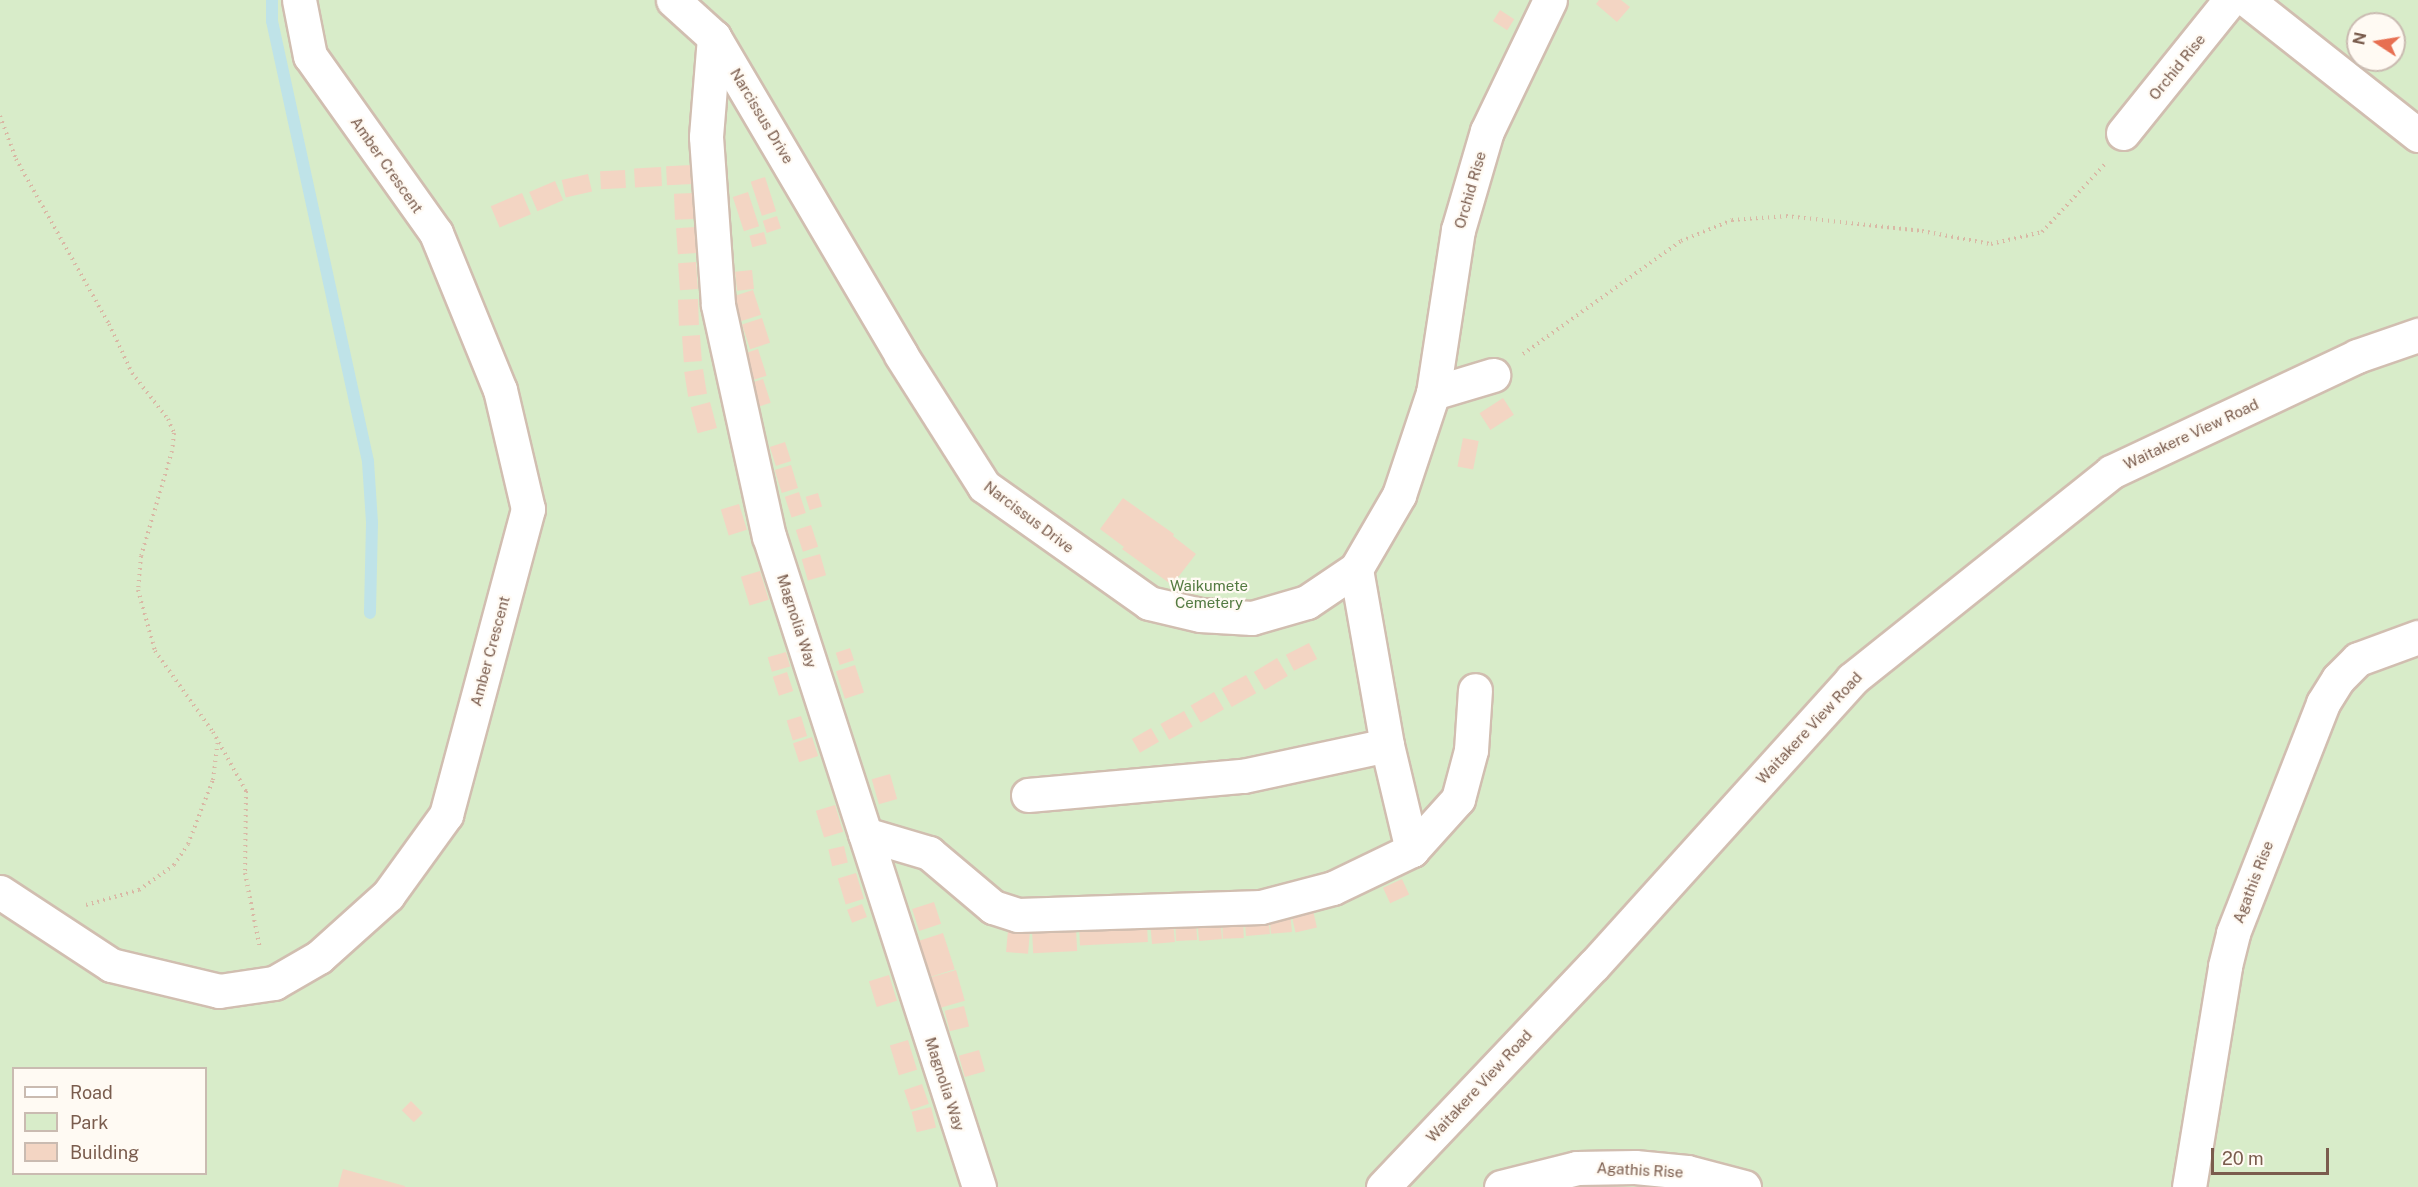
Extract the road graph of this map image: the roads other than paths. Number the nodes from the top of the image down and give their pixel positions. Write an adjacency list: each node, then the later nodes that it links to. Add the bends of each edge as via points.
1 (299, 0): 19 (lane, Amber Crescent, via 310,56 436,233 500,390 528,509 446,815 388,895 319,957 274,983 219,991 111,965)
2 (673, 0): 6 (lane, Narcissus Drive)
3 (1550, 0): 11 (lane, Orchid Rise, via 1487,131 1458,230)
4 (2230, 0): 7 (lane, Orchid Rise)
5 (2247, 0): 8 (lane)
6 (714, 37): 12 (lane, Narcissus Drive, via 901,355 984,486 1149,603 1200,615 1252,618 1307,602); 17 (lane, Magnolia Way, via 706,137 718,305 769,536)
7 (2124, 133)
8 (2418, 135)
9 (2418, 335): 21 (lane, Waitakere View Road, via 2357,356 2110,472 1852,679 1601,956)
10 (1493, 375): 11 (lane)
11 (1433, 393): 12 (lane, Narcissus Drive, via 1399,495)
12 (1356, 569): 15 (lane)
13 (2418, 637): 24 (lane, Agathis Rise, via 2358,659 2338,679 2324,703 2224,966)
14 (1475, 690): 18 (lane, via 1471,750 1458,799)
15 (1387, 745): 16 (lane, via 1244,776); 18 (lane)
16 (1028, 795)
17 (865, 834): 18 (lane, via 929,853 993,907 1018,915 1261,907 1333,888); 20 (lane, Magnolia Way)
18 (1413, 850)
19 (0, 892)
20 (979, 1187)
21 (1383, 1187)
22 (1502, 1187): 23 (lane, Agathis Rise, via 1577,1168 1635,1167 1687,1172)
23 (1744, 1187)
24 (2189, 1187)

